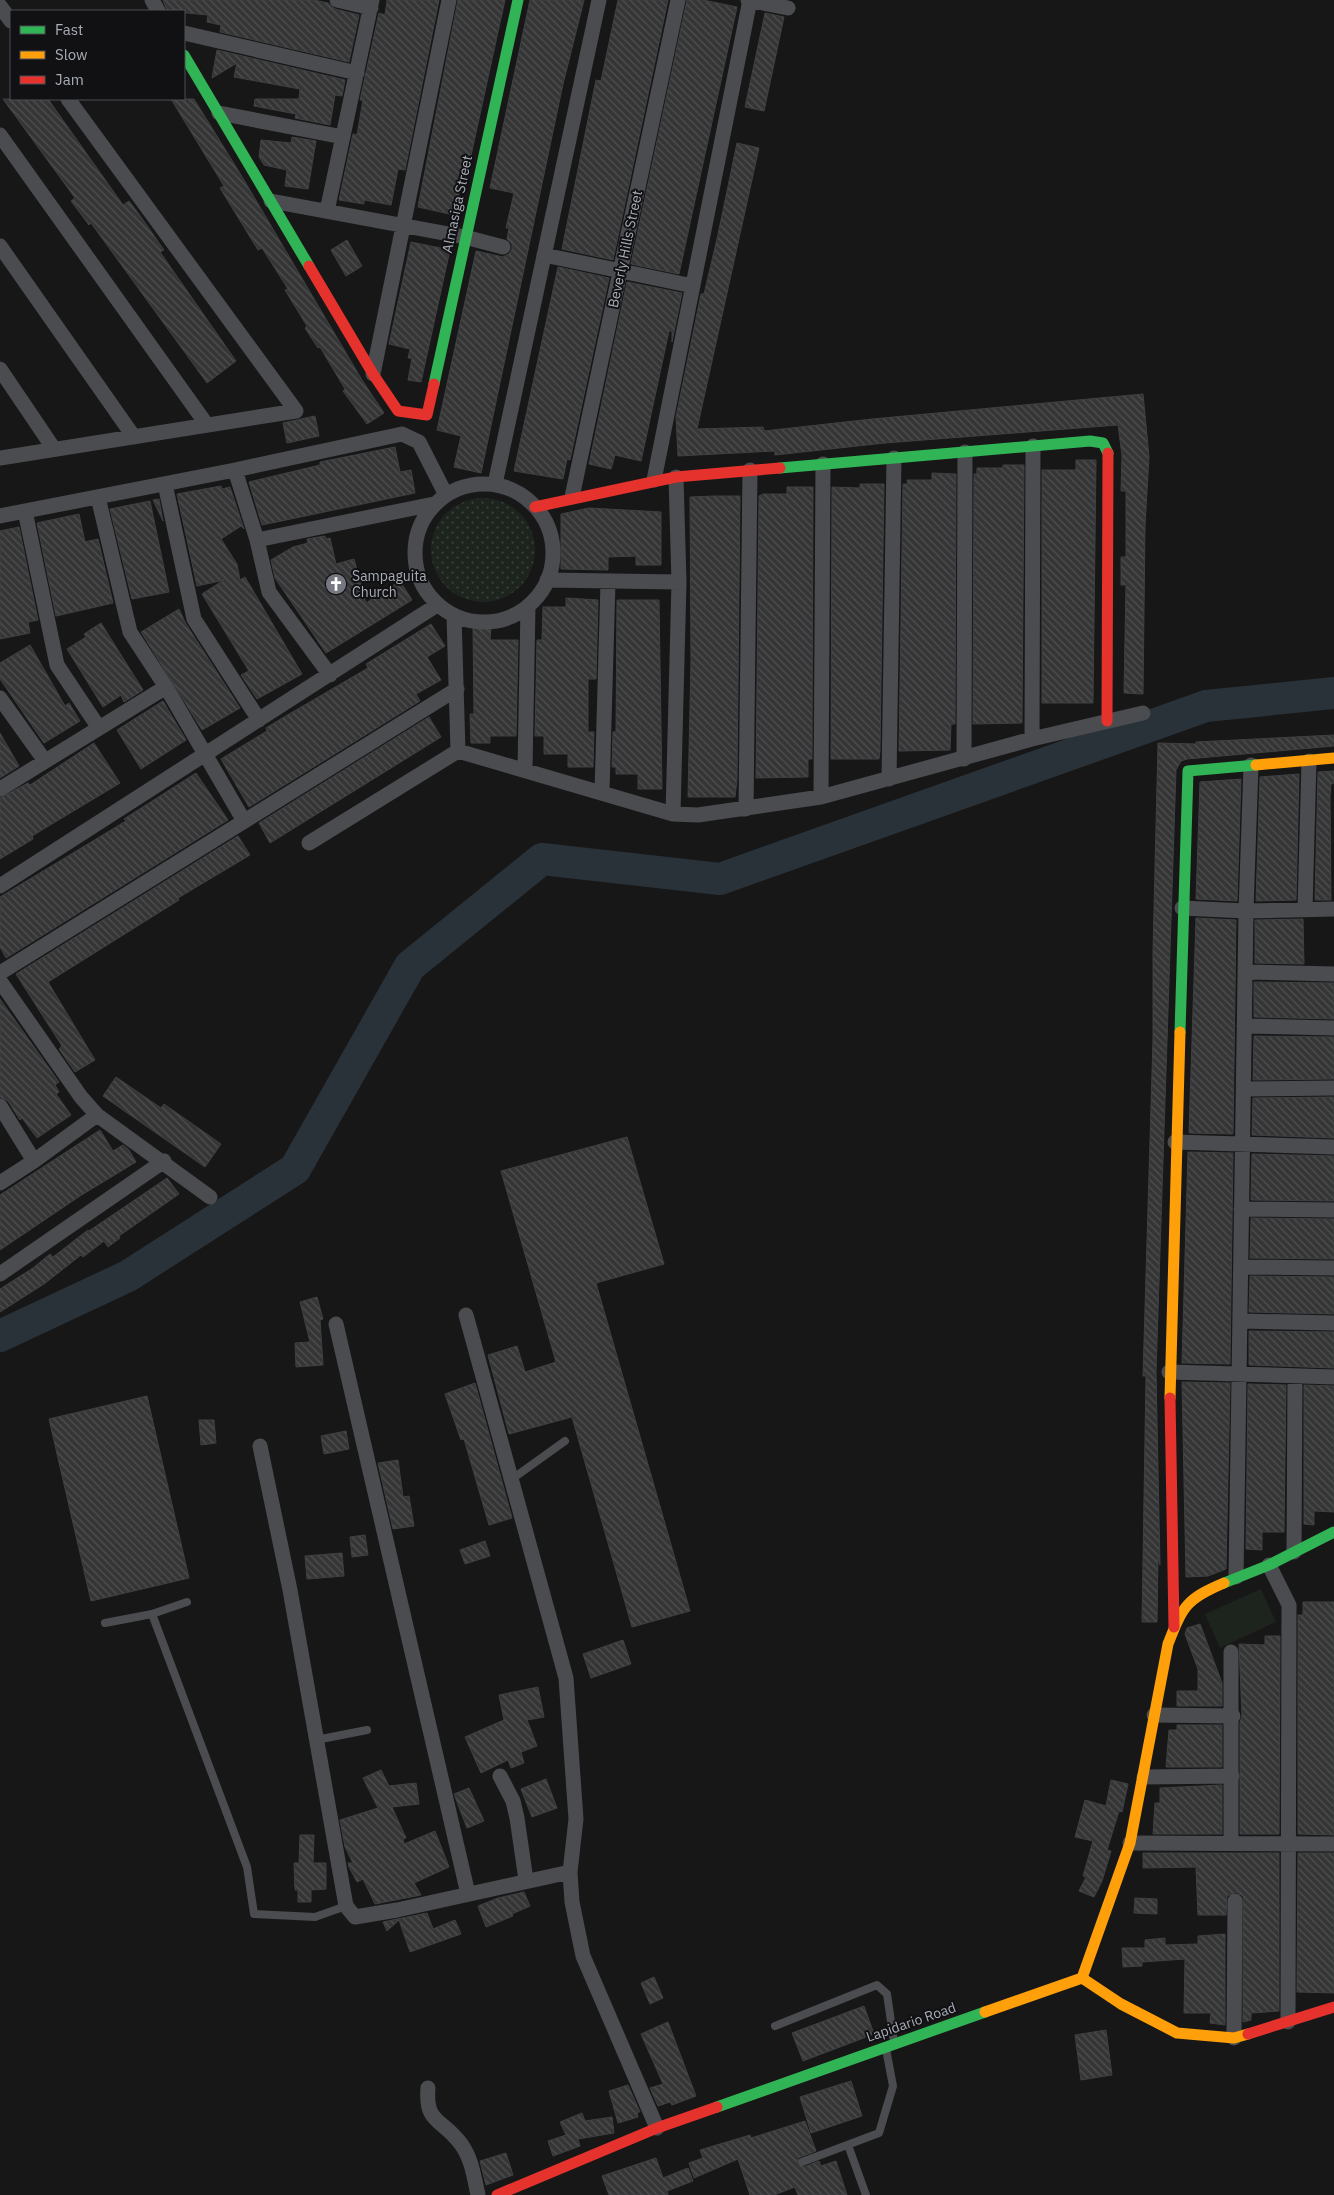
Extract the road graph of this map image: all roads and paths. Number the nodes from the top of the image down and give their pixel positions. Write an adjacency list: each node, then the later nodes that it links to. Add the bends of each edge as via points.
1 (337, 0): 7 (street)
2 (449, 0): 20 (street)
3 (518, 0): 21 (street, Almasiga Street)
4 (599, 0): 24 (street)
5 (678, 0): 25 (street, Beverly Hills Street)
6 (749, 0): 9 (street); 26 (street)
7 (372, 4): 13 (street)
8 (0, 6): 10 (street)
9 (788, 8)
10 (10, 20)
11 (185, 33): 13 (street)
12 (185, 57): 15 (street)
13 (357, 73): 17 (street)
14 (69, 100): 29 (street, via 296,411)
15 (220, 113): 17 (street); 18 (street)
16 (0, 135): 29 (street)
17 (343, 138): 19 (street)
18 (271, 201): 19 (street); 28 (street)
19 (327, 211): 20 (street)
20 (403, 226): 21 (street); 28 (street)
21 (465, 237): 23 (street); 28 (street, Almasiga Street, via 427,415 398,411)
22 (0, 246): 30 (street)
23 (503, 247)
24 (544, 255): 25 (street); 42 (street)
25 (620, 271): 26 (street); 44 (street, Beverly Hills Street)
26 (693, 286): 40 (street)
27 (0, 369): 32 (street)
28 (373, 374)
29 (207, 425): 30 (street)
30 (134, 437): 32 (street)
31 (1033, 446): 33 (street); 62 (street, via 1090,441 1103,444 1109,455); 64 (street)
32 (54, 449): 34 (street)
33 (965, 452): 35 (street); 67 (street)
34 (0, 458)
35 (894, 458): 36 (street); 73 (street)
36 (823, 464): 38 (street); 76 (street)
37 (235, 470): 41 (street); 45 (street, via 402,434 419,442); 49 (street)
38 (750, 470): 39 (street); 77 (street)
39 (676, 476): 40 (street); 52 (street)
40 (654, 480): 44 (street)
41 (164, 484): 43 (street); 61 (street, via 194,620)
42 (495, 484): 45 (street, via 461,487); 46 (street, via 510,489)
43 (98, 497): 47 (street); 57 (street, via 130,632)
44 (572, 497): 46 (street)
45 (440, 500): 49 (street); 53 (street, via 422,522 415,544 416,567 423,588)
46 (535, 507): 50 (street, via 548,529 553,555)
47 (25, 511): 48 (street); 63 (street, via 57,665)
48 (0, 516)
49 (256, 540): 56 (street, via 269,592)
50 (547, 580): 51 (street); 54 (street)
51 (608, 582): 52 (street); 75 (street)
52 (679, 582): 78 (street)
53 (438, 605): 55 (street); 56 (street)
54 (528, 606): 55 (street, via 511,617 492,622 473,622); 72 (street)
55 (454, 616): 58 (street)
56 (330, 675): 61 (street)
57 (166, 687): 63 (street); 66 (street)
58 (457, 689): 65 (street); 79 (street)
59 (0, 698): 69 (street)
60 (1143, 713): 62 (street)
61 (259, 720): 66 (street)
62 (1107, 721): 64 (street)
63 (99, 728): 69 (street)
64 (1032, 739): 67 (street)
65 (458, 751): 72 (street); 80 (street)
66 (206, 754): 79 (street); 81 (street)
67 (964, 758): 73 (street)
68 (1334, 758): 70 (street)
69 (45, 761): 74 (street)
70 (1309, 761): 71 (street); 83 (street)
71 (1251, 765): 82 (street, via 1188,771); 85 (street)
72 (525, 770): 75 (street)
73 (889, 779): 76 (street)
74 (0, 788)
75 (602, 792): 78 (street)
76 (821, 797): 77 (street)
77 (746, 809): 78 (street, via 698,815)
78 (673, 814)
79 (244, 822): 87 (street)
80 (309, 843)
81 (0, 886)
82 (1182, 908): 85 (street); 96 (street)
83 (1305, 909): 84 (street); 85 (street)
84 (1334, 910)
85 (1246, 911): 86 (street)
86 (1245, 972): 88 (street); 90 (street)
87 (0, 973)
88 (1334, 974)
89 (0, 981): 95 (street)
90 (1244, 1026): 91 (street); 93 (street)
91 (1334, 1028)
92 (1334, 1088): 93 (street)
93 (1244, 1089): 97 (street)
94 (0, 1106): 99 (street)
95 (97, 1115): 99 (street); 100 (street)
96 (1175, 1142): 97 (street); 112 (street)
97 (1242, 1145): 98 (street); 103 (street)
98 (1334, 1147)
99 (34, 1161): 101 (street)
100 (164, 1162): 102 (street); 107 (street)
101 (0, 1183)
102 (210, 1197)
103 (1242, 1209): 104 (street); 105 (street)
104 (1334, 1210)
105 (1241, 1267): 106 (street); 109 (street)
106 (1334, 1268)
107 (0, 1274)
108 (466, 1315): 118 (street)
109 (1241, 1321): 110 (street); 113 (street)
110 (1334, 1323)
111 (336, 1324): 141 (street)
112 (1169, 1372): 113 (street); 126 (street)
113 (1239, 1375): 114 (street); 122 (street)
114 (1295, 1376): 115 (street); 120 (street)
115 (1334, 1377)
116 (565, 1441): 118 (lane)
117 (260, 1446): 131 (street, via 290,1590)
118 (512, 1479): 139 (street, via 566,1678 576,1818)
119 (1334, 1532): 120 (street)
120 (1294, 1552): 121 (street)
121 (1269, 1565): 122 (street); 137 (street, via 1289,1605)
122 (1236, 1577): 126 (street, via 1200,1593 1188,1603)
123 (187, 1602): 124 (lane)
124 (152, 1614): 125 (lane); 143 (lane, via 246,1867 254,1914 315,1917)
125 (105, 1623)
126 (1174, 1627): 128 (street)
127 (1231, 1652): 129 (street)
128 (1154, 1715): 129 (street); 134 (street)
129 (1233, 1716): 133 (street)
130 (367, 1730): 131 (lane)
131 (316, 1740): 143 (street)
132 (500, 1776): 140 (street, via 517,1818)
133 (1232, 1776): 134 (street); 135 (street)
134 (1144, 1777): 136 (street)
135 (1231, 1842): 136 (street); 137 (street)
136 (1130, 1843): 144 (street)
137 (1289, 1844): 138 (street); 146 (street)
138 (1334, 1844)
139 (570, 1872): 140 (street); 151 (street, via 572,1902 583,1956)
140 (526, 1880): 141 (street)
141 (468, 1894): 143 (street, via 355,1917)
142 (1235, 1901): 148 (street)
143 (346, 1906)
144 (1082, 1978): 148 (street, via 1122,2004 1178,2032); 149 (street, Lapidario Road)
145 (1334, 2007): 146 (street)
146 (1288, 2022): 148 (street)
147 (775, 2026): 149 (lane, via 877,1985 887,1994)
148 (1234, 2038)
149 (890, 2045): 151 (street, Lapidario Road); 152 (lane, via 893,2086 879,2133)
150 (428, 2088): 154 (street, via 429,2114 462,2144 470,2160)
151 (657, 2128): 155 (street, Lapidario Road)
152 (848, 2145): 153 (lane); 156 (lane)
153 (802, 2162)
154 (478, 2195)
155 (496, 2195)
156 (866, 2195)

